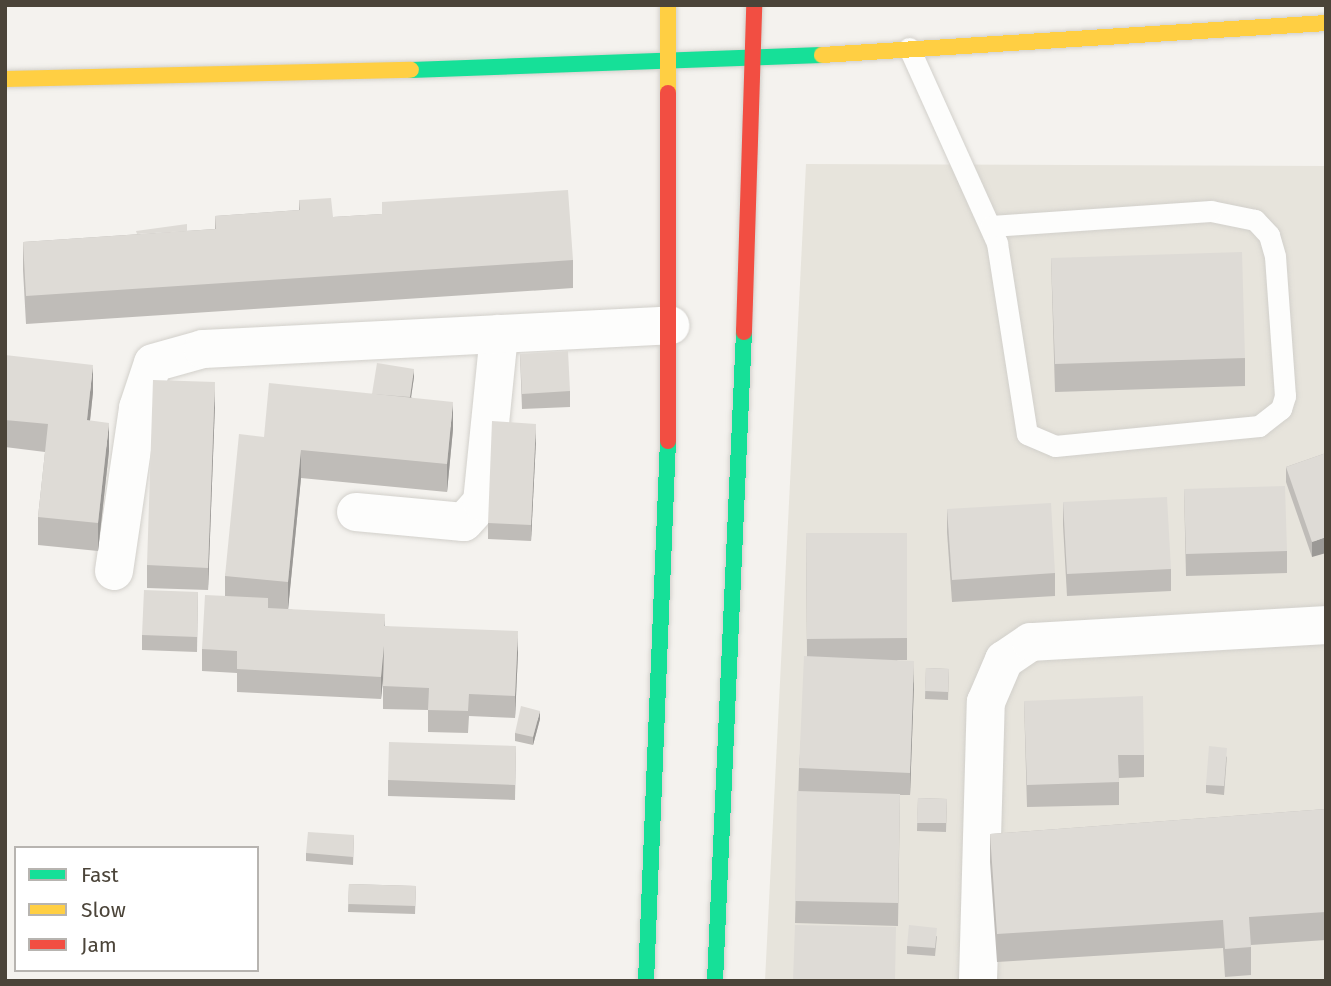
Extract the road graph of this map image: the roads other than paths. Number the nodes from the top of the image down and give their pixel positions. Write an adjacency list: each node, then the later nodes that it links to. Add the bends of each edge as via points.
1 (668, 5): 6 (street)
2 (754, 5): 5 (street)
3 (1326, 23): 4 (street)
4 (909, 48): 5 (street); 8 (lane)
5 (757, 57): 6 (street); 15 (street)
6 (669, 65): 7 (street); 9 (street)
7 (5, 79)
8 (991, 226): 8 (lane, via 1022,420 1038,443 1259,426 1281,409 1285,396 1275,256 1269,235 1255,220 1211,211)
9 (670, 325): 10 (street); 14 (street)
10 (499, 334): 11 (street, via 482,502 464,522); 12 (street, via 204,349 153,363 138,408)
11 (356, 512)
12 (114, 571)
13 (1326, 625): 16 (street, via 1031,642 1003,660 986,702)
14 (646, 981)
15 (715, 981)
16 (978, 981)

